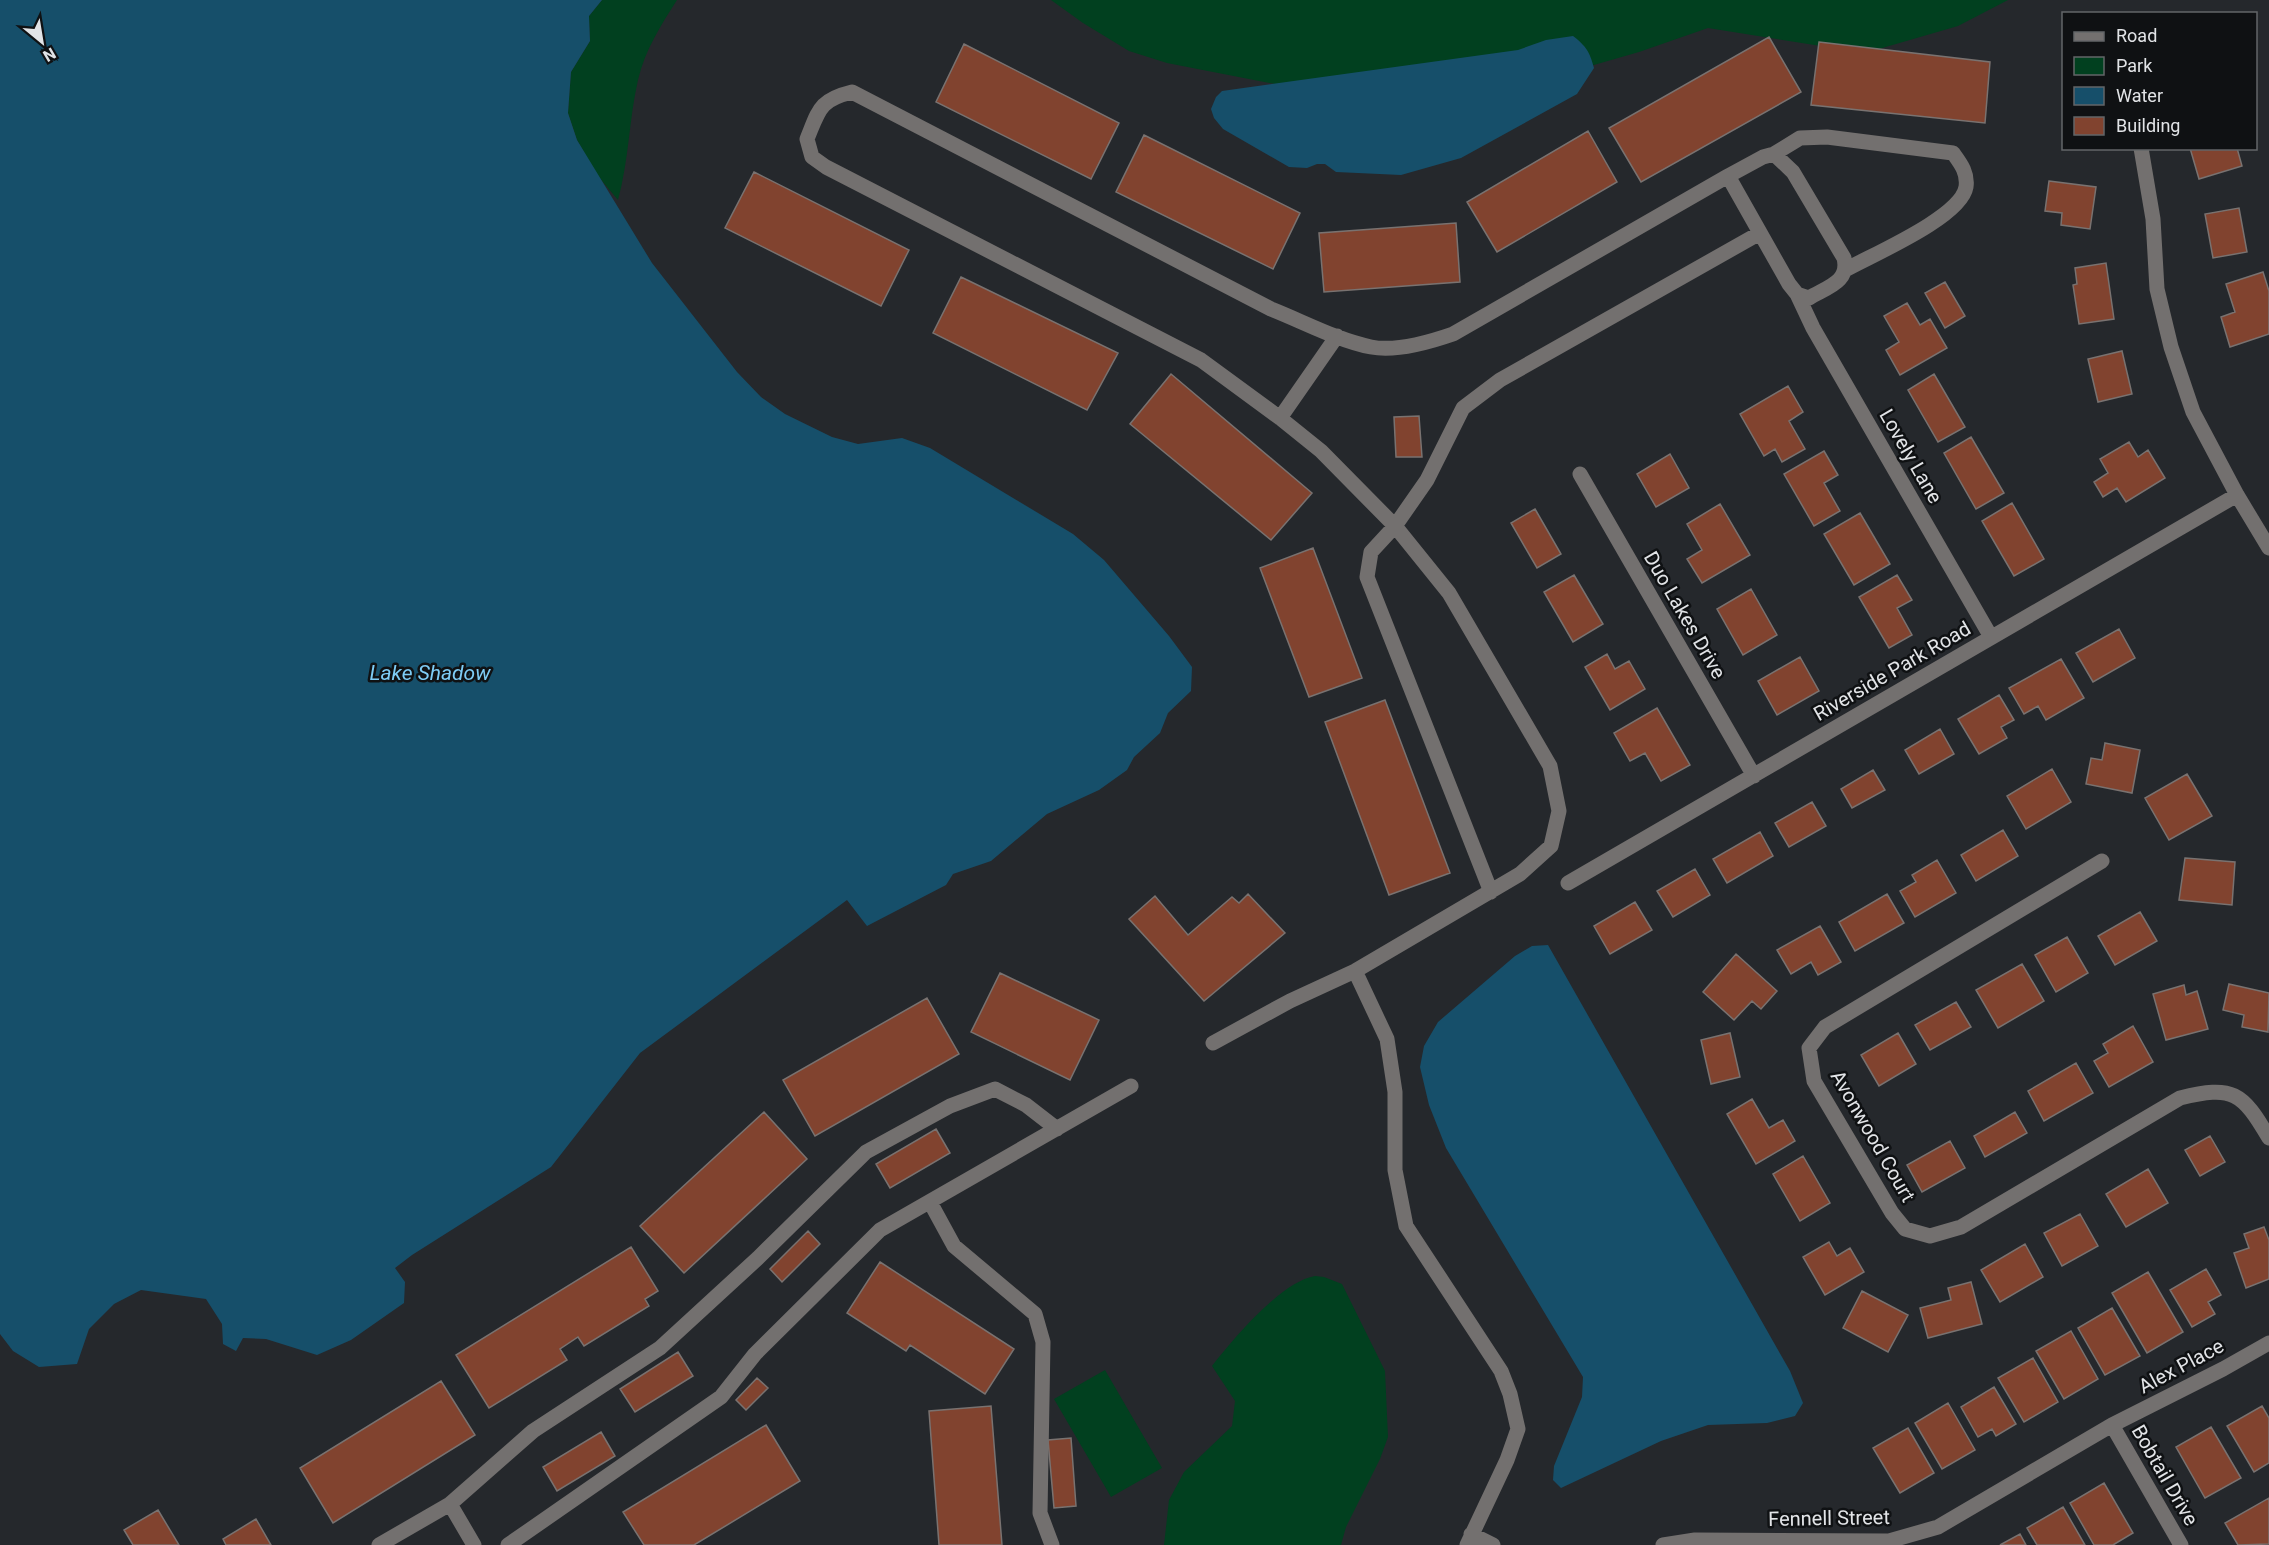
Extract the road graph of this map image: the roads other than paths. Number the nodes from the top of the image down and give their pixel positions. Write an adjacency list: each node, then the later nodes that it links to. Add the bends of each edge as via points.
1 (2141, 150): 10 (street, via 2153,219 2157,289 2171,347 2193,412)
2 (1774, 154): 3 (street); 5 (street, via 1793,172); 5 (street, via 1800,138 1827,137 1953,153 1965,170 1966,188 1943,218)
3 (1728, 176): 4 (street, Lovely Lane); 7 (street, via 1453,334 1416,346 1373,348)
4 (1760, 233): 6 (street, Lovely Lane); 11 (street, via 1500,380 1463,408 1427,480)
5 (1847, 269): 6 (street, via 1843,277 1809,298)
6 (1797, 294): 13 (street, Lovely Lane)
7 (1337, 336): 8 (street); 8 (street, via 1271,309 852,92 834,96 821,106 807,139 812,157 826,167 1201,360)
8 (1280, 418): 11 (street, via 1321,451)
9 (1580, 474): 14 (street, Duo Lakes Drive)
10 (2236, 495): 12 (street); 13 (street, Riverside Park Road)
11 (1395, 526): 17 (street, via 1371,552 1367,577); 17 (street, via 1449,593 1550,766 1560,811 1551,846 1520,874)
12 (2269, 548)
13 (1991, 637): 14 (street, Riverside Park Road)
14 (1754, 776): 16 (street, Riverside Park Road)
15 (2102, 861): 22 (street, Avonwood Court, via 1824,1028 1809,1048 1814,1082 1892,1213 1905,1229 1930,1236 1961,1227 2180,1098 2208,1091 2229,1092 2252,1110)
16 (1568, 883)
17 (1491, 892): 18 (street)
18 (1355, 971): 19 (street); 27 (street, via 1387,1039 1395,1092 1395,1170 1406,1226 1500,1371 1518,1429)
19 (1213, 1043)
20 (1131, 1086): 21 (street)
21 (1057, 1129): 23 (street); 26 (street, via 1026,1105 994,1089 950,1106 866,1152 660,1348 533,1431)
22 (2269, 1138)
23 (930, 1202): 30 (street, via 880,1230 755,1354 721,1396); 31 (street, via 954,1246 1035,1314 1043,1342 1040,1513)
24 (2269, 1343): 25 (street, Alex Place)
25 (2112, 1425): 33 (street, Fennell Street, via 1938,1527 1889,1541 1695,1540); 34 (street, Bobtail Drive)
26 (450, 1504): 28 (street); 29 (street)
27 (1469, 1540): 32 (street)
28 (379, 1545)
29 (474, 1545)
30 (508, 1545)
31 (1052, 1545)
32 (1493, 1545)
33 (1663, 1545)
34 (2181, 1545)

